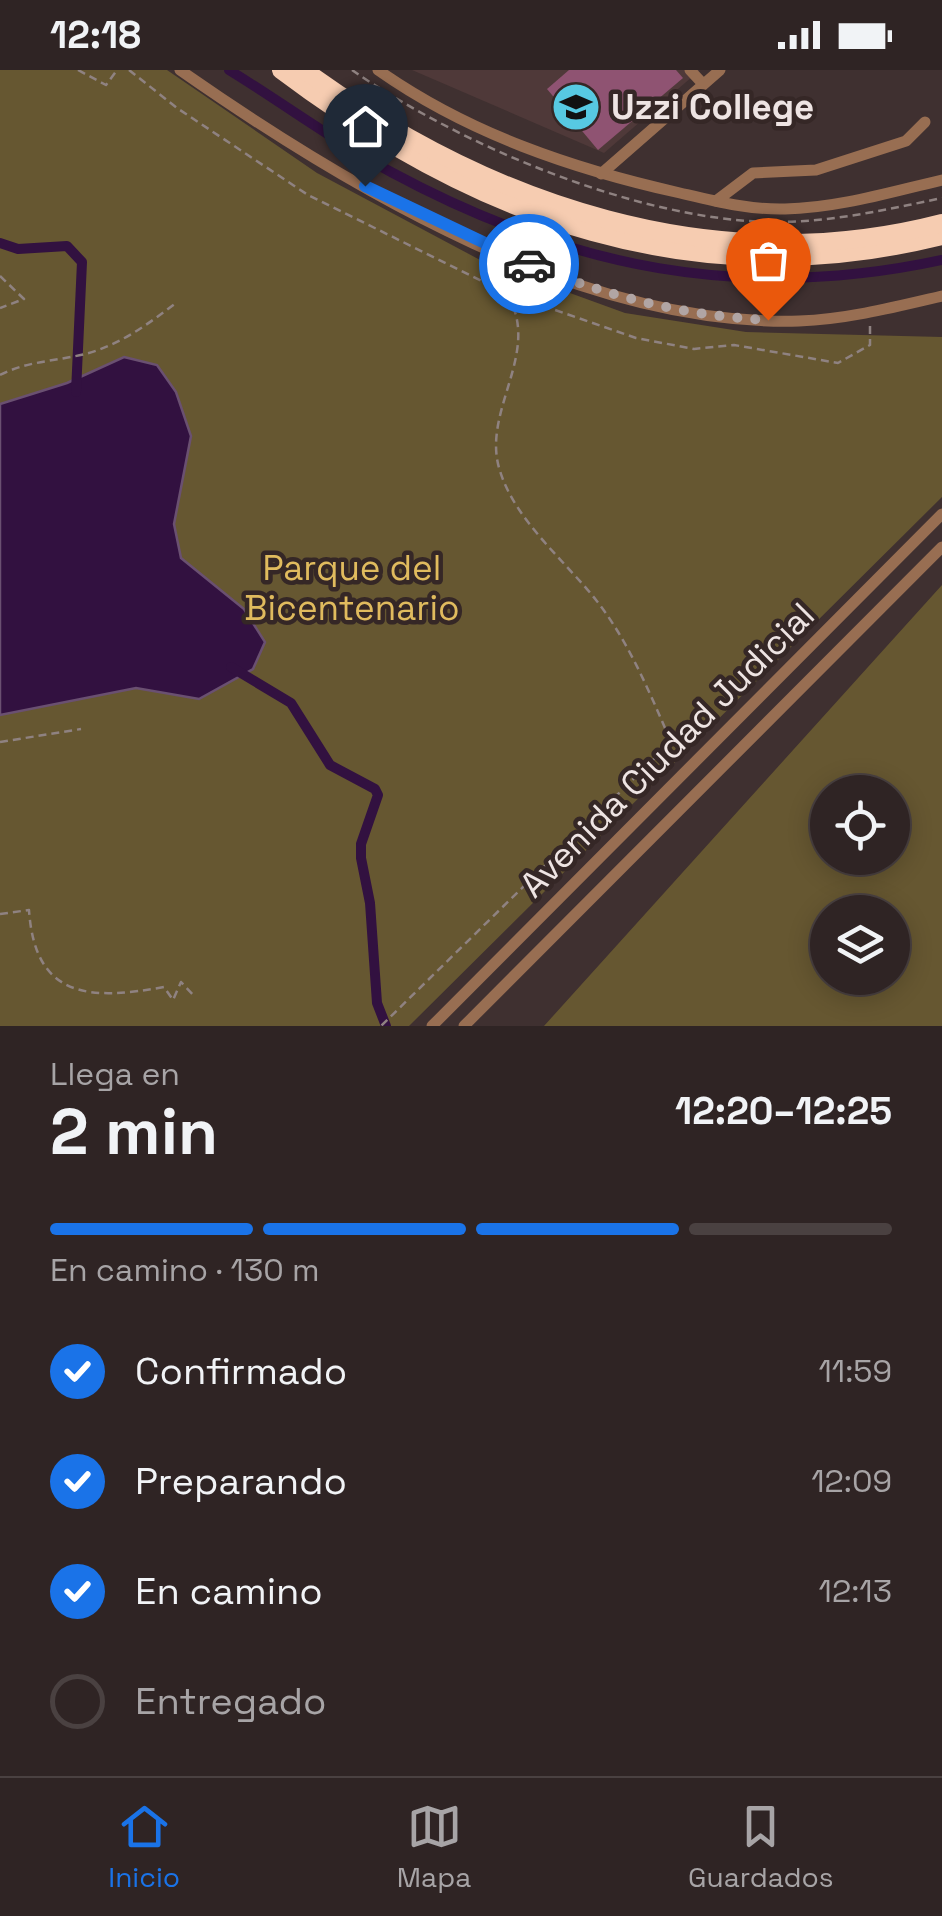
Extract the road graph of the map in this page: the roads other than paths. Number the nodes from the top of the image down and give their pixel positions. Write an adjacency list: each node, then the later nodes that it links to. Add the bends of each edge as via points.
1 (180, 70): 14 (street, via 337,172 451,230 554,275 642,303 717,318 800,321 869,314)
2 (280, 70): 13 (highway, via 408,156 481,193 610,239 690,254 798,258)
3 (304, 70): 12 (highway, via 427,148 590,218 697,239 795,244)
4 (378, 70): 9 (street, via 461,119)
5 (690, 70): 7 (street)
6 (719, 70): 7 (street)
7 (703, 84): 9 (street)
8 (924, 122): 11 (street, via 906,140 816,170 754,173)
9 (600, 174): 11 (street)
10 (942, 180): 11 (street, via 814,208)
11 (716, 201)
12 (942, 223)
13 (942, 236)
14 (942, 296)
15 (942, 514): 17 (street, Avenida Ciudad Judicial)
16 (942, 547): 18 (street, Avenida Ciudad Judicial)
17 (432, 1026)
18 (464, 1026)

